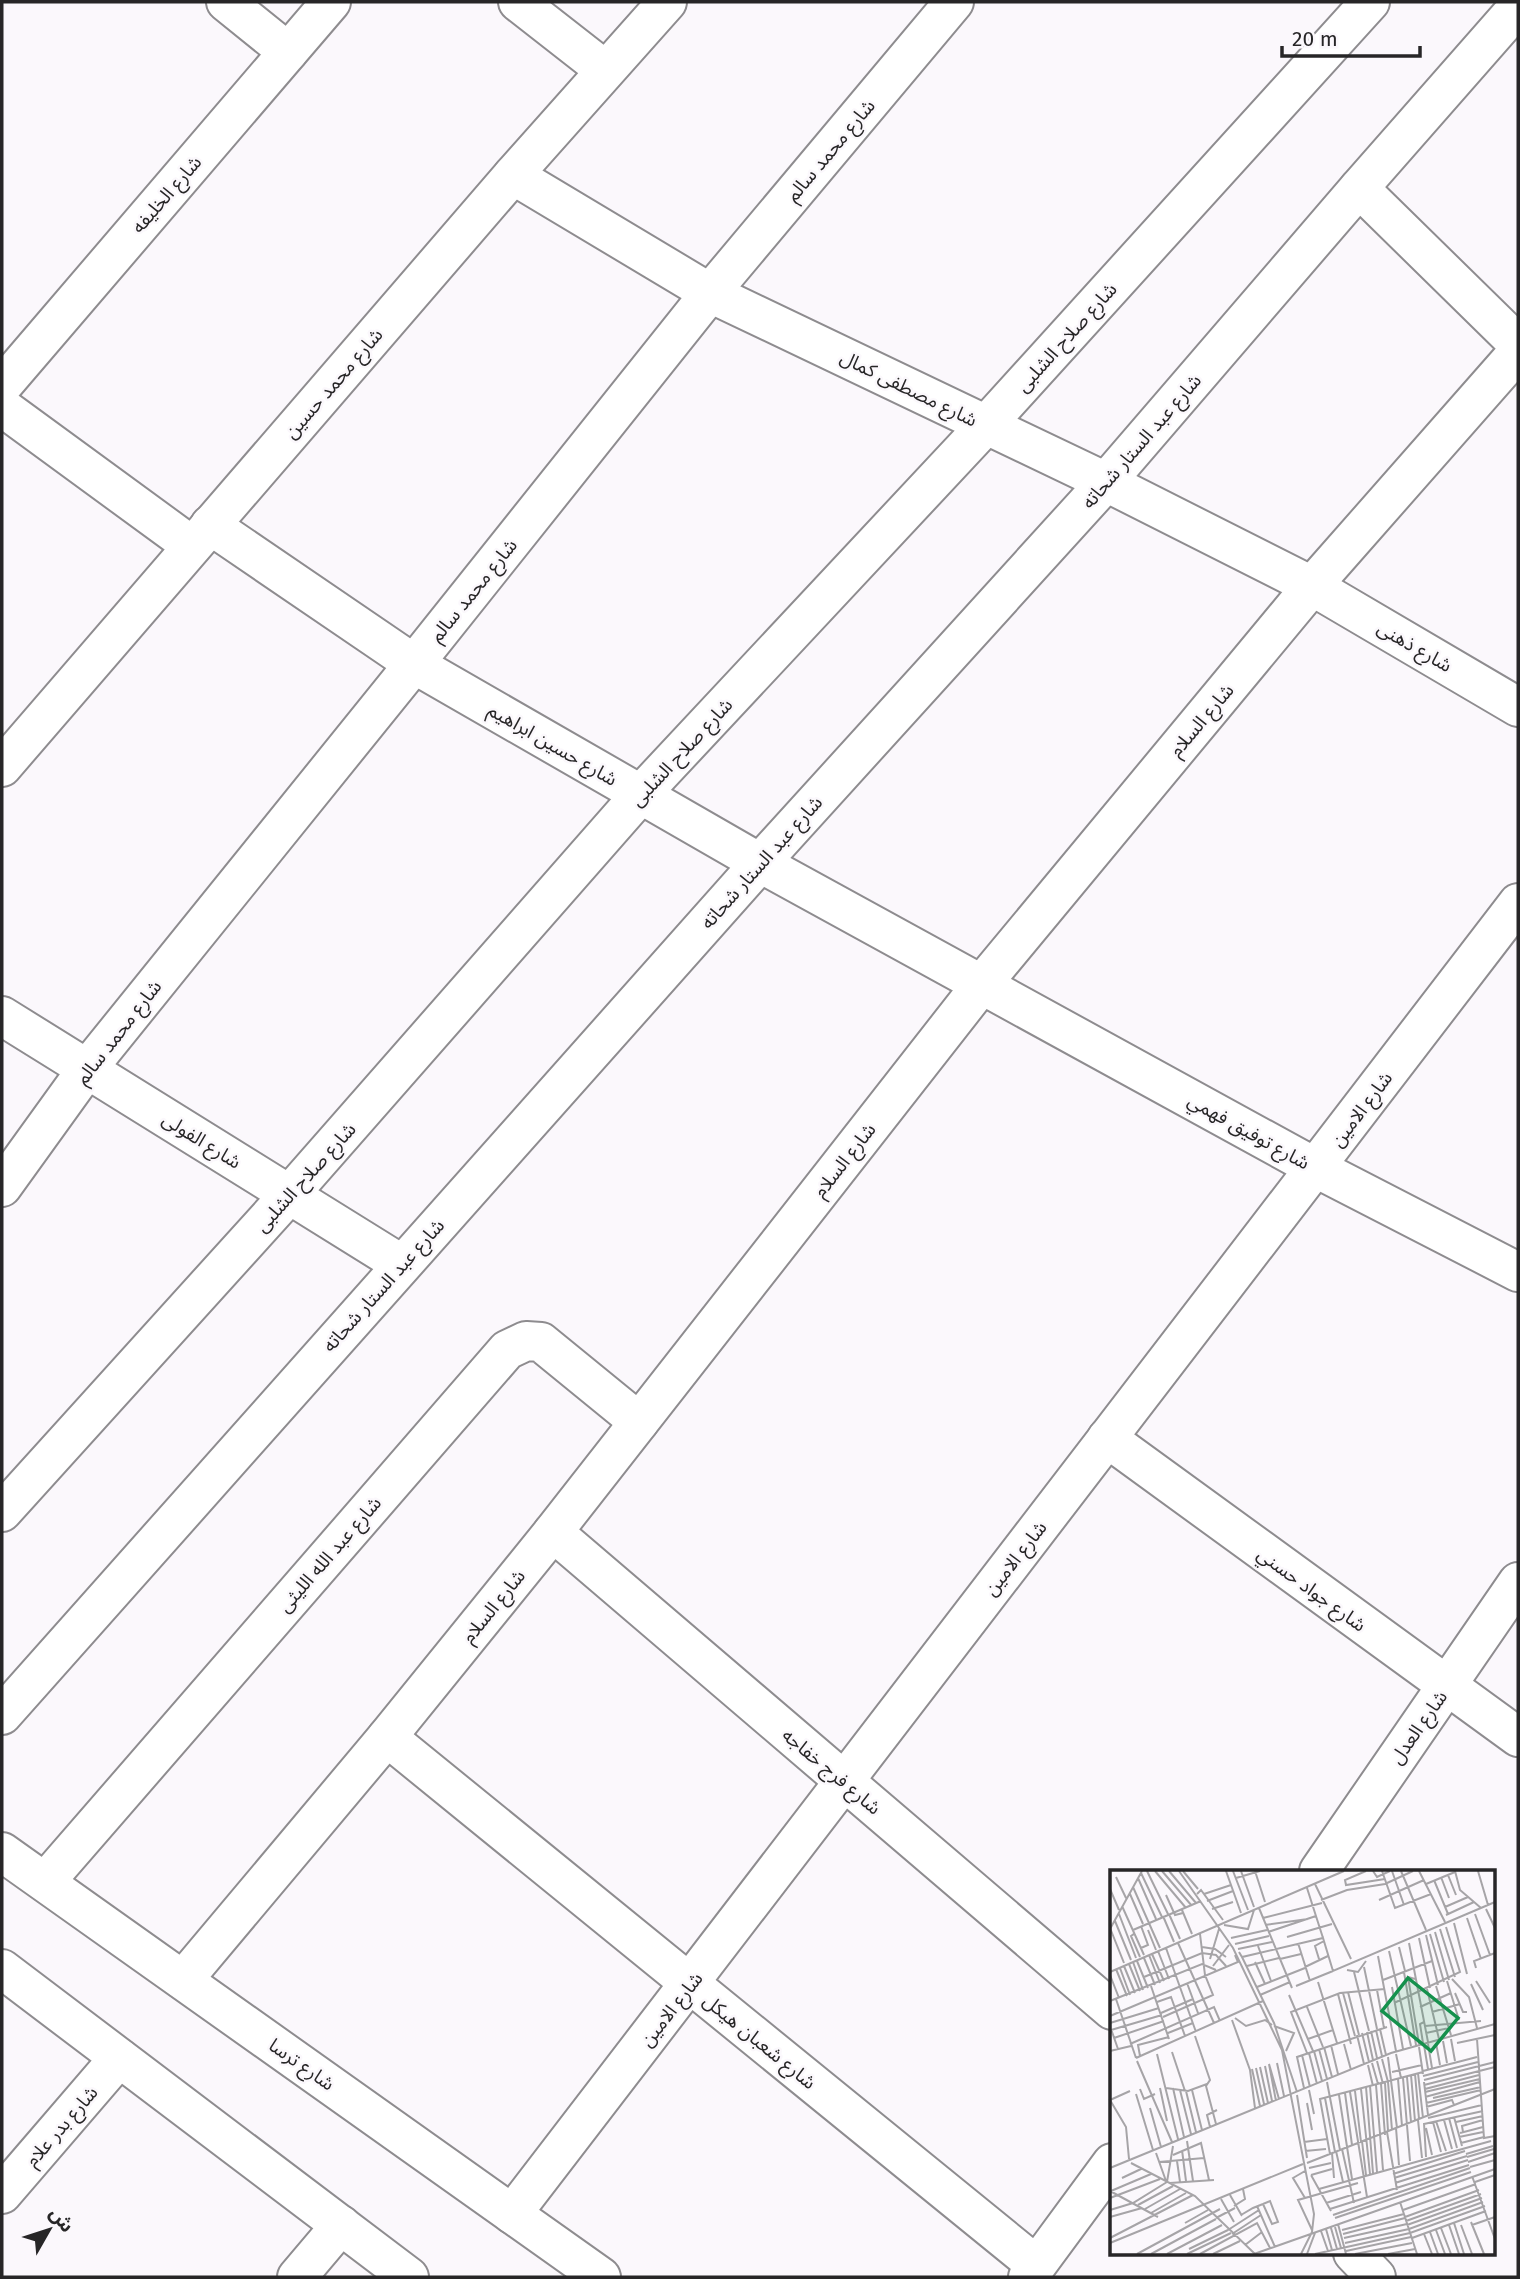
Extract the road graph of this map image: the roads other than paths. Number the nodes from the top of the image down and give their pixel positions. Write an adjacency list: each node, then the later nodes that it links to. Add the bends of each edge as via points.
1 (226, 2): 8 (street)
2 (331, 2): 8 (street, شارع الخليفه)
3 (518, 2): 9 (street)
4 (667, 2): 9 (street, شارع محمد حسين)
5 (954, 2): 12 (street, شارع محمد سالم)
6 (1370, 2): 17 (street, شارع صلاح الشلبى)
7 (1518, 7): 11 (street, شارع عبد الستار شحاته)
8 (288, 51): 15 (street, شارع الخليفه)
9 (605, 70): 10 (street, شارع محمد حسين)
10 (513, 175): 12 (street, شارع مصطفى كمال); 19 (street, شارع محمد حسين)
11 (1359, 188): 13 (street); 18 (street, شارع عبد الستار شحاته)
12 (710, 293): 17 (street, شارع مصطفى كمال); 21 (street, شارع محمد سالم)
13 (1518, 344)
14 (1518, 352): 20 (street, شارع السلام)
15 (2, 386)
16 (2, 407): 19 (street, شارع حسين ابراهيم)
17 (986, 425): 18 (street, شارع مصطفى كمال); 24 (street, شارع صلاح الشلبى)
18 (1105, 482): 20 (street, شارع مصطفى كمال); 25 (street, شارع عبد الستار شحاته)
19 (201, 535): 21 (street, شارع حسين ابراهيم); 23 (street, شارع محمد حسين)
20 (1312, 586): 22 (street, شارع ذهنى); 27 (street, شارع السلام)
21 (414, 664): 24 (street, شارع حسين ابراهيم); 29 (street, شارع محمد سالم)
22 (1518, 707)
23 (2, 767)
24 (641, 794): 25 (street, شارع حسين ابراهيم); 32 (street, شارع صلاح الشلبى)
25 (760, 863): 27 (street, شارع حسين ابراهيم); 33 (street, شارع عبد الستار شحاته)
26 (1518, 903): 30 (street, شارع الامين)
27 (982, 984): 30 (street, شارع توفيق فهمي); 35 (street, شارع السلام)
28 (2, 1016): 29 (street, شارع الفولى)
29 (87, 1069): 31 (street, شارع محمد سالم); 32 (street, شارع الفولى)
30 (1316, 1168): 34 (street, شارع توفيق فهمي); 36 (street, شارع الامين)
31 (2, 1186)
32 (289, 1195): 33 (street, شارع الفولى); 37 (street, شارع صلاح الشلبى)
33 (401, 1264): 41 (street, شارع عبد الستار شحاته)
34 (1518, 1272)
35 (639, 1422): 38 (street, شارع السلام); 47 (street, شارع عبد الله الليثى, via 541,1342 526,1341 507,1350)
36 (1107, 1438): 40 (street, شارع جواد حسني); 44 (street, شارع الامين)
37 (2, 1512)
38 (553, 1532): 42 (street, شارع السلام); 44 (street, شارع فرج خفاجه)
39 (1518, 1582): 40 (street, شارع العدل)
40 (1446, 1686): 43 (street, شارع جواد حسني); 46 (street, شارع العدل)
41 (2, 1715)
42 (387, 1737): 49 (street, شارع السلام); 50 (street, شارع شعبان هيكل)
43 (1518, 1737)
44 (844, 1781): 50 (street, شارع الامين); 51 (street, شارع فرج خفاجه)
45 (2, 1852): 47 (street, شارع ترسا)
46 (1320, 1870)
47 (45, 1882): 49 (street, شارع ترسا)
48 (2, 1969): 52 (street)
49 (183, 1980): 55 (street, شارع ترسا)
50 (690, 1984): 55 (street, شارع الامين); 58 (street, شارع شعبان هيكل)
51 (1110, 2008)
52 (119, 2058): 54 (street, شارع بدر علام); 56 (street)
53 (1110, 2166): 58 (street)
54 (2, 2194)
55 (512, 2214): 61 (street, شارع ترسا)
56 (341, 2225): 59 (street); 60 (street)
57 (1354, 2254): 62 (street)
58 (1032, 2271)
59 (297, 2277)
60 (409, 2277)
61 (601, 2277)
62 (1376, 2277)

